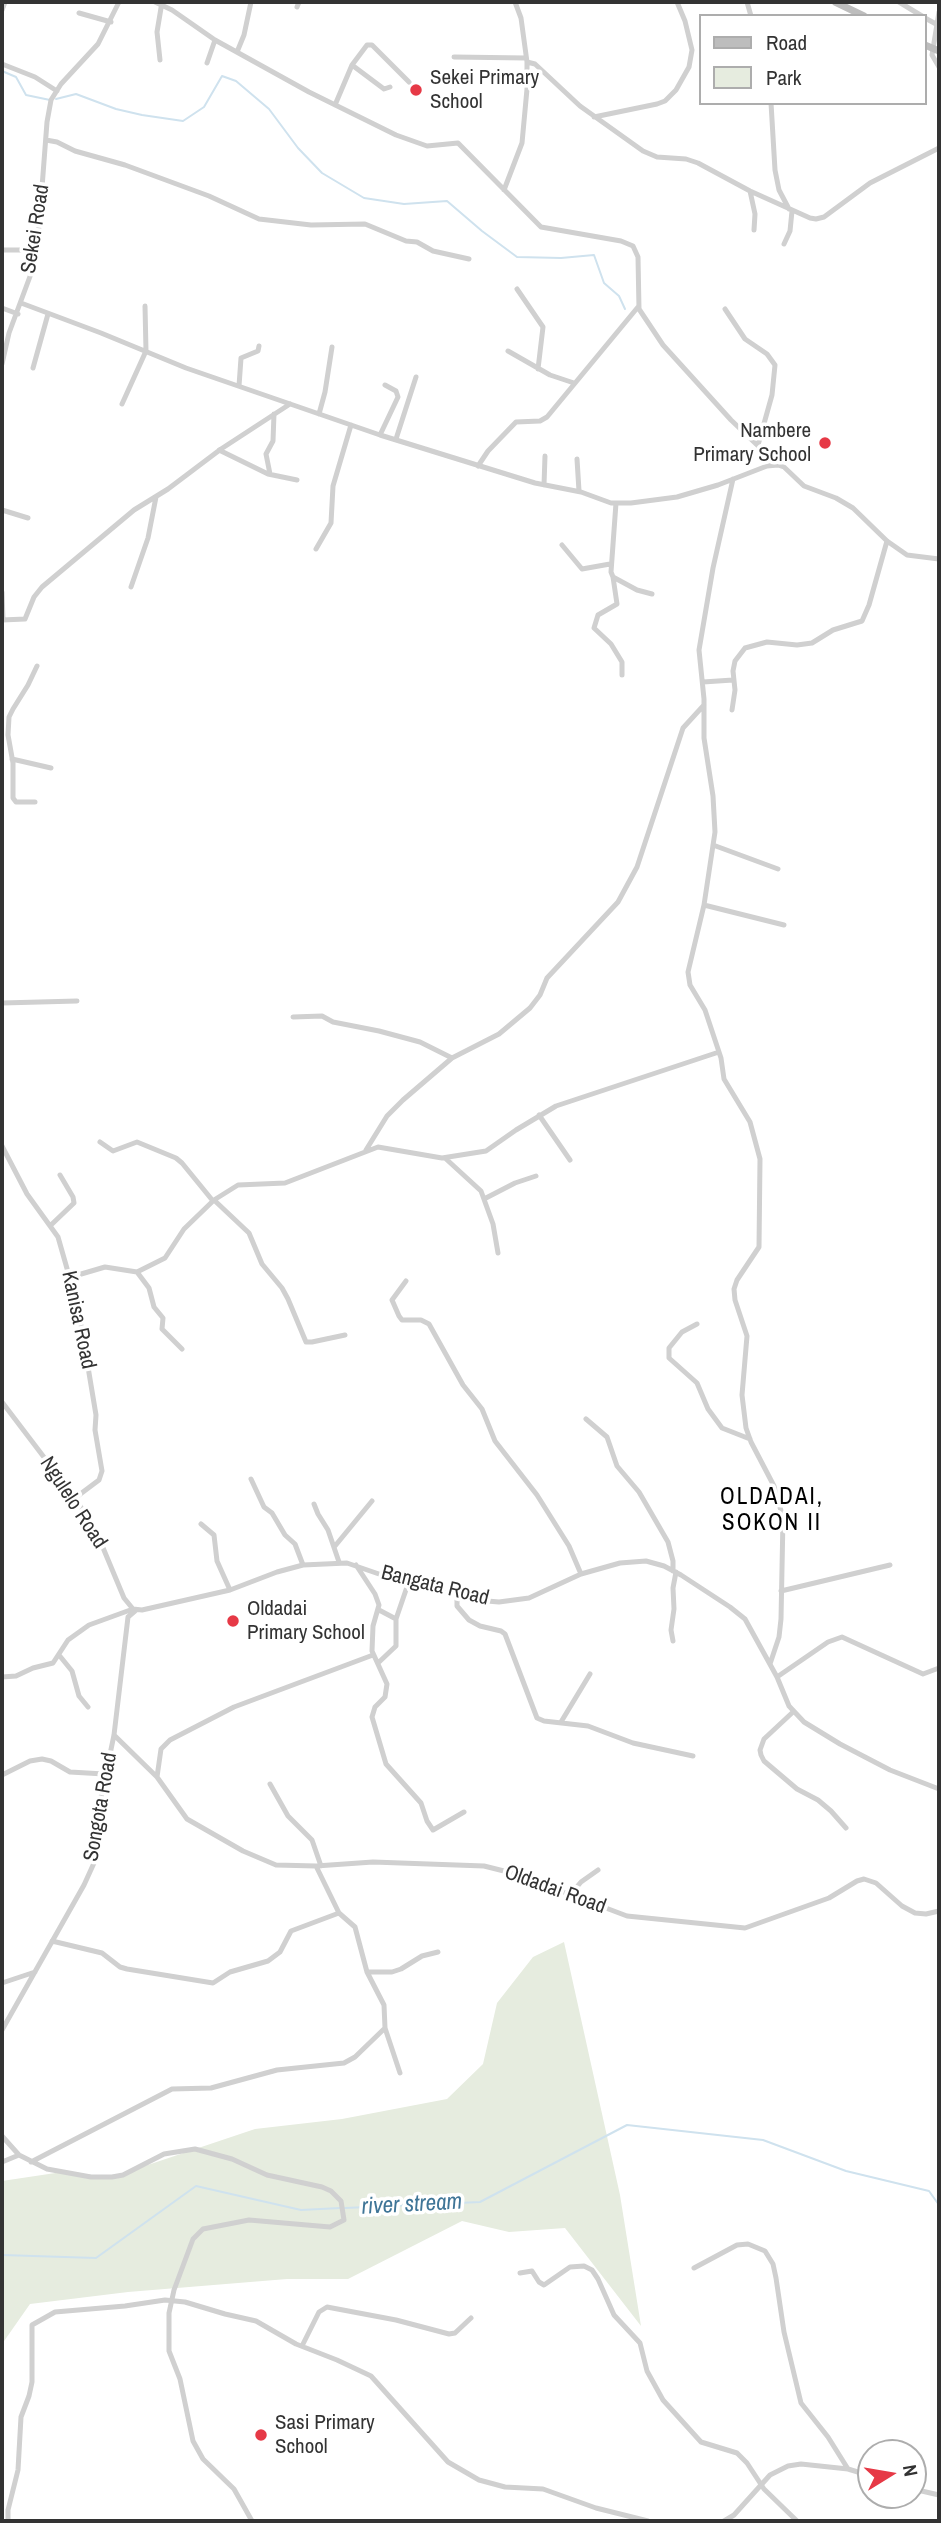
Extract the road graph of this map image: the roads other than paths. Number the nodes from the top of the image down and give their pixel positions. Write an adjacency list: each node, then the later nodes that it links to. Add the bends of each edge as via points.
1 (5, 2): 9 (street)
2 (119, 2): 15 (street)
3 (251, 2): 19 (street)
4 (515, 2): 22 (street)
5 (677, 2): 32 (street, via 692,50 689,67 676,90 657,104)
6 (835, 2): 12 (street)
7 (900, 2): 13 (street)
8 (159, 3): 17 (street); 21 (street)
9 (2, 10)
10 (939, 12): 16 (street)
11 (79, 13): 15 (street)
12 (860, 14)
13 (919, 14)
14 (927, 19): 16 (street)
15 (111, 23): 29 (street)
16 (936, 24): 18 (street)
17 (215, 40): 19 (street); 23 (street)
18 (932, 48): 26 (street)
19 (237, 51): 30 (street)
20 (454, 57): 22 (street)
21 (160, 60)
22 (527, 60): 32 (street); 35 (street, via 523,135)
23 (208, 63)
24 (2, 64): 29 (street)
25 (352, 65): 27 (street, via 369,44); 28 (street, via 384,89); 30 (street)
26 (939, 67)
27 (409, 82)
28 (390, 87)
29 (57, 92): 33 (street, Sekei Road, via 51,100)
30 (335, 105): 35 (street, via 428,146 458,143)
31 (771, 105): 37 (street, via 775,170 779,190)
32 (594, 117): 36 (street, via 643,151 698,163)
33 (46, 140): 41 (street, Sekei Road); 42 (street, via 209,196 259,219 311,225 365,224 406,242)
34 (939, 148): 37 (street, via 870,183 820,219)
35 (504, 190): 47 (street, via 541,227 633,246 638,257)
36 (750, 191): 37 (street); 38 (street)
37 (791, 210): 39 (street)
38 (754, 230)
39 (784, 244)
40 (2, 250): 41 (street)
41 (35, 254): 44 (street, Sekei Road)
42 (469, 259)
43 (517, 289): 57 (street, via 543,327)
44 (21, 303): 49 (street, Sekei Road); 50 (street)
45 (145, 306): 53 (street)
46 (2, 307): 49 (street)
47 (638, 307): 59 (street); 69 (street, via 663,345)
48 (725, 309): 69 (street, via 745,339 775,365)
49 (18, 314): 55 (street, Sekei Road)
50 (48, 314): 53 (street); 56 (street)
51 (259, 346): 61 (street, via 258,351 241,358)
52 (332, 347): 65 (street)
53 (146, 351): 61 (street); 62 (street)
54 (508, 351): 57 (street)
55 (2, 364)
56 (33, 368)
57 (538, 369): 59 (street)
58 (416, 377): 68 (street)
59 (574, 383): 74 (street, via 544,421 516,422)
60 (385, 385): 67 (street, via 398,397)
61 (239, 386): 63 (street)
62 (122, 404)
63 (290, 404): 64 (street); 65 (street)
64 (274, 414): 70 (street); 75 (street, via 273,441 266,454)
65 (319, 414): 66 (street)
66 (351, 425): 67 (street); 86 (street, via 335,478 331,523)
67 (380, 435): 68 (street)
68 (396, 439): 74 (street)
69 (758, 445): 73 (street)
70 (219, 450): 75 (street); 80 (street)
71 (545, 456): 78 (street)
72 (578, 460): 79 (street)
73 (778, 465): 76 (street); 84 (street, via 804,486 853,508)
74 (478, 466): 78 (street)
75 (270, 474): 77 (street)
76 (733, 479): 81 (street, via 677,497); 97 (street, via 701,638)
77 (297, 480)
78 (544, 485): 79 (street)
79 (579, 492): 81 (street)
80 (156, 497): 90 (street); 93 (street, via 45,583 25,618)
81 (616, 503): 88 (street)
82 (2, 510): 83 (street)
83 (28, 518)
84 (887, 541): 87 (street, via 908,555); 96 (street, via 862,621 812,643 751,645 739,654)
85 (562, 545): 88 (street, via 582,569)
86 (316, 549)
87 (939, 559)
88 (610, 564): 89 (street)
89 (613, 577): 92 (street); 95 (street, via 617,604 598,615 593,628 622,662)
90 (131, 587)
91 (2, 592): 93 (street)
92 (652, 594)
93 (2, 620)
94 (37, 666): 101 (street, via 9,717)
95 (622, 675)
96 (733, 680): 97 (street); 99 (street)
97 (703, 682): 98 (street)
98 (704, 705): 105 (street, via 715,820); 113 (street, via 683,728 637,867 618,902 549,975 540,995 512,1025)
99 (732, 710)
100 (2, 743): 101 (street)
101 (9, 743): 102 (street)
102 (12, 759): 103 (street); 104 (street, via 14,800)
103 (51, 768)
104 (34, 802)
105 (713, 845): 106 (street); 107 (street)
106 (778, 869)
107 (704, 905): 108 (street); 112 (street, via 688,979 705,1010)
108 (784, 925)
109 (77, 1000): 110 (street)
110 (2, 1003)
111 (293, 1017): 113 (street, via 322,1016 420,1042)
112 (719, 1052): 114 (street); 134 (street, via 724,1079 750,1122 760,1159 759,1247 734,1289 747,1336 742,1401)
113 (452, 1058): 117 (street, via 387,1116)
114 (539, 1115): 118 (street, via 486,1151); 119 (street)
115 (100, 1142): 123 (street, via 113,1151 137,1142 176,1158)
116 (2, 1146): 124 (street, Kanisa Road, via 27,1194)
117 (366, 1150): 118 (street, via 384,1147); 123 (street, via 285,1183 238,1185)
118 (445, 1158): 122 (street)
119 (569, 1160)
120 (60, 1175): 124 (street, via 74,1203)
121 (536, 1176): 122 (street)
122 (484, 1199): 125 (street)
123 (214, 1200): 126 (street, via 181,1231 165,1258); 130 (street, via 249,1233 262,1265 288,1299 306,1342)
124 (51, 1225): 127 (street, Kanisa Road)
125 (499, 1253)
126 (137, 1272): 127 (street, via 105,1267); 131 (street, via 163,1318 162,1329)
127 (71, 1277): 136 (street, Kanisa Road, via 102,1471 99,1480)
128 (406, 1281): 146 (street, via 392,1298 399,1316 429,1324 482,1409 495,1441 537,1495)
129 (697, 1324): 134 (street, via 677,1338 669,1348 669,1358 697,1384 722,1428)
130 (345, 1335)
131 (182, 1349)
132 (2, 1402): 136 (street, Ngulelo Road)
133 (586, 1419): 145 (street, via 607,1437 617,1466 639,1492 668,1542)
134 (750, 1438): 149 (street, via 782,1511)
135 (251, 1479): 142 (street, via 264,1507 295,1544)
136 (75, 1497): 151 (street, Ngulelo Road, via 96,1531 124,1598)
137 (372, 1501): 140 (street)
138 (314, 1504): 140 (street)
139 (201, 1524): 148 (street, via 214,1535 217,1561)
140 (335, 1546): 141 (street)
141 (339, 1562): 142 (street, Bangata Road); 143 (street, Bangata Road)
142 (303, 1565): 148 (street, Bangata Road)
143 (356, 1565): 147 (street, Bangata Road); 152 (street, via 375,1594)
144 (890, 1566): 149 (street)
145 (675, 1571): 146 (street, Bangata Road, via 637,1561); 154 (street); 158 (street, Bangata Road, via 742,1616)
146 (581, 1574): 150 (street, Bangata Road, via 519,1600)
147 (408, 1584): 150 (street, Bangata Road); 153 (street)
148 (230, 1590): 151 (street, Bangata Road)
149 (781, 1591): 158 (street, via 779,1637)
150 (457, 1596): 165 (street, via 457,1606 469,1620 505,1634 537,1718)
151 (135, 1609): 155 (street, Bangata Road, via 82,1628); 166 (street, Songota Road, via 128,1618)
152 (379, 1610): 153 (street); 156 (street, via 373,1626)
153 (396, 1619): 157 (street, via 396,1646)
154 (673, 1641)
155 (59, 1655): 161 (street, via 50,1664); 163 (street, via 72,1671 79,1696)
156 (373, 1655): 157 (street); 170 (street, via 234,1707 170,1740 162,1749)
157 (378, 1663): 173 (street, via 387,1688 372,1717 386,1763 421,1803 433,1830)
158 (770, 1664): 162 (street, Bangata Road)
159 (939, 1668): 162 (street, via 923,1674 842,1637)
160 (590, 1674): 165 (street)
161 (2, 1677)
162 (777, 1677): 164 (street, Bangata Road)
163 (88, 1707)
164 (793, 1712): 172 (street, Bangata Road, via 855,1752); 174 (street, via 764,1739 761,1755)
165 (561, 1722): 167 (street)
166 (114, 1735): 168 (street, Songota Road); 170 (street, Oldadai Road)
167 (693, 1756)
168 (104, 1774): 169 (street, via 70,1772 42,1759); 180 (street, Songota Road, via 93,1863)
169 (2, 1775)
170 (157, 1777): 175 (street, Oldadai Road, via 187,1819 203,1829 276,1865)
171 (270, 1784): 175 (street, via 288,1816 312,1840)
172 (939, 1789)
173 (464, 1812)
174 (846, 1828)
175 (319, 1866): 177 (street, Oldadai Road, via 373,1862 484,1866); 179 (street)
176 (598, 1870): 177 (street)
177 (570, 1895): 178 (street, Oldadai Road, via 627,1916 745,1928 829,1898 864,1880 876,1883 915,1913)
178 (939, 1911)
179 (339, 1913): 180 (street, via 293,1930 276,1955 213,1983 127,1969 102,1953); 183 (street, via 356,1930)
180 (52, 1941): 182 (street, Songota Road)
181 (438, 1952): 183 (street, via 392,1972)
182 (35, 1972): 184 (street); 186 (street, Songota Road)
183 (367, 1972): 185 (street, via 384,2004)
184 (2, 1983)
185 (385, 2028): 187 (street); 191 (street, via 344,2063 277,2070 211,2088 172,2090)
186 (2, 2030)
187 (400, 2073)
188 (2, 2136): 189 (street)
189 (19, 2155): 190 (street); 191 (street)
190 (2, 2162)
191 (31, 2162): 194 (street, via 47,2169 112,2177 164,2154 195,2149 338,2197 342,2223 330,2227 248,2220 203,2229 193,2239)
192 (694, 2268): 197 (street, via 737,2245 765,2251 773,2264 801,2403)
193 (520, 2273): 199 (street, via 532,2271 544,2286 570,2267 592,2270 614,2315 640,2343 647,2371 663,2400 703,2444 737,2453)
194 (172, 2300): 196 (street, via 256,2320); 200 (street, via 67,2310 49,2314 31,2326 32,2382 21,2417 18,2470); 201 (street, via 170,2351 193,2441 203,2459 234,2488)
195 (471, 2318): 196 (street, via 449,2334 327,2307 319,2312)
196 (302, 2346): 202 (street, via 371,2376 448,2462 468,2475 493,2485 543,2489)
197 (849, 2469): 198 (street); 199 (street, via 793,2464)
198 (857, 2472)
199 (760, 2485): 203 (street); 204 (street)
200 (8, 2521)
201 (252, 2521)
202 (648, 2521)
203 (724, 2521)
204 (797, 2521)

